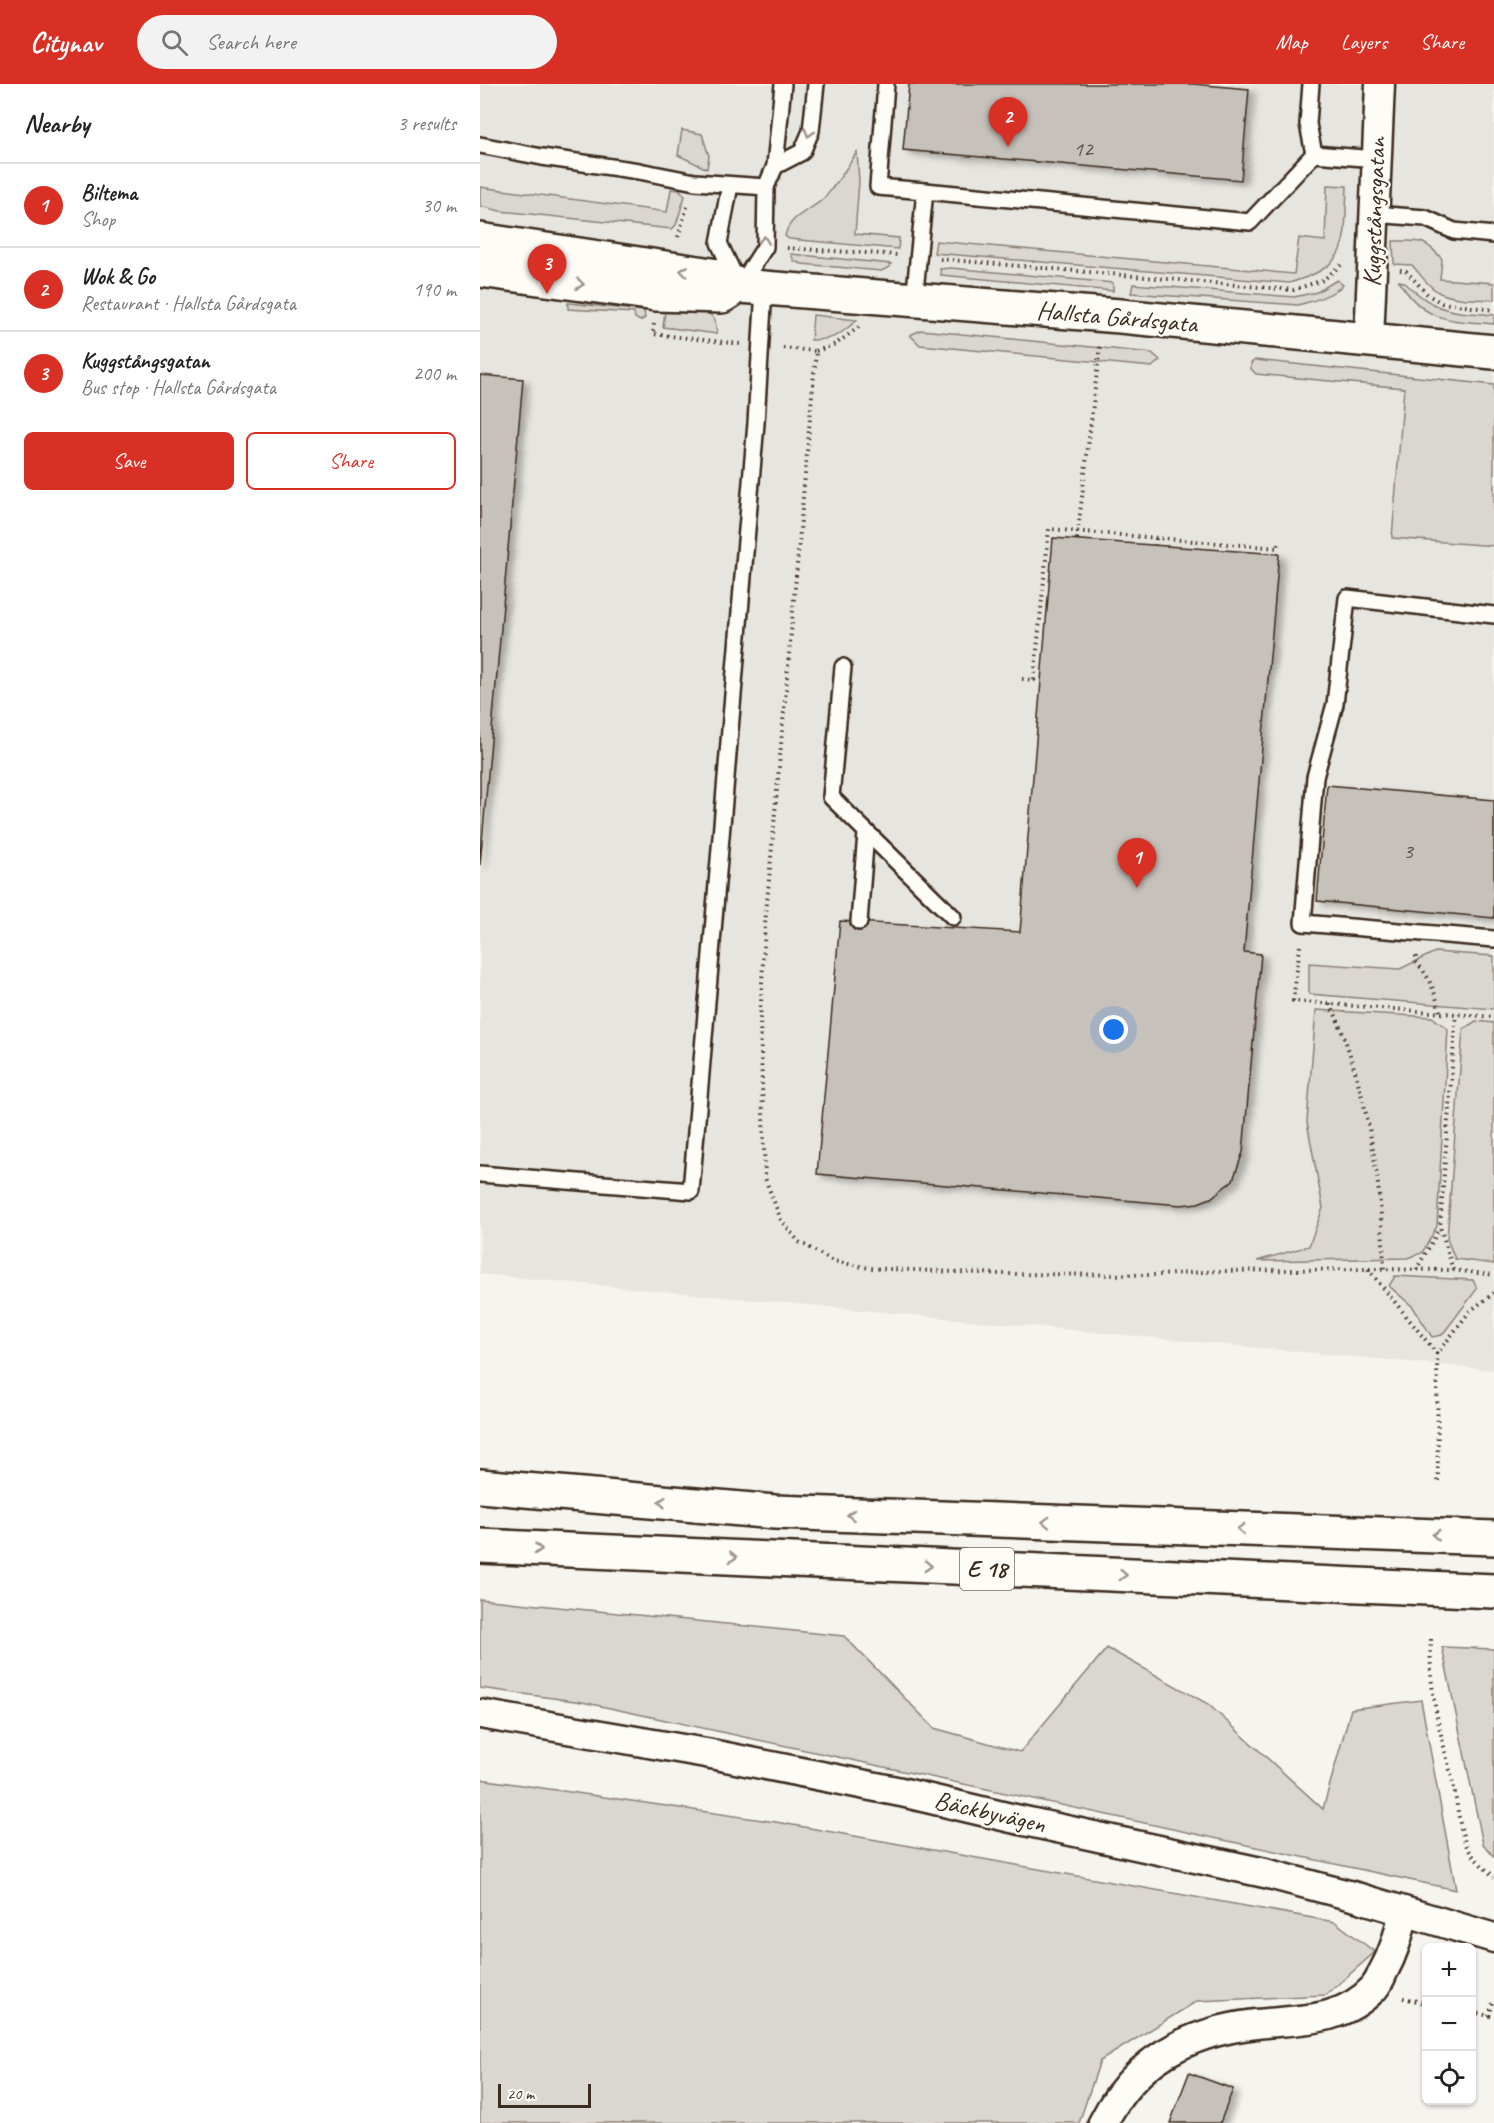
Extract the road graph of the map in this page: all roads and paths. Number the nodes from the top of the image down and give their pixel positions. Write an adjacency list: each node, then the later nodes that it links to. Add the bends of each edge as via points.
1 (783, 84): 9 (lane)
2 (816, 84): 9 (lane, one-way to 9, via 811,131 802,152)
3 (886, 84): 13 (lane, via 878,187)
4 (1311, 84): 7 (lane, via 1308,124)
5 (1380, 84): 8 (street, Kuggstångsgatan)
6 (480, 145): 10 (lane)
7 (1314, 154): 8 (lane); 13 (lane, via 1250,222)
8 (1376, 159): 14 (street, Kuggstångsgatan)
9 (775, 166): 12 (lane)
10 (694, 182): 11 (lane); 17 (path)
11 (730, 185): 12 (lane); 22 (lane, via 719,243)
12 (766, 187): 22 (lane, one-way to 12, via 765,247)
13 (925, 191): 19 (lane)
14 (1374, 214): 15 (lane, via 1425,218 1454,231); 20 (street, Kuggstångsgatan)
15 (1494, 235)
16 (480, 240): 22 (main road, Hallsta Gårdsgata, one-way to 16, via 718,276)
17 (676, 241)
18 (828, 251): 19 (path)
19 (918, 257): 20 (path, via 1293,290 1323,280 1343,264); 23 (lane)
20 (1372, 268): 24 (path, via 1406,271 1428,295 1442,303); 26 (street, Kuggstångsgatan)
21 (480, 270): 22 (main road, Hallsta Gårdsgata, one-way to 22, via 656,294 722,296)
22 (752, 288): 23 (main road, Hallsta Gårdsgata); 48 (lane, via 756,423 691,1191)
23 (914, 301): 26 (main road, Hallsta Gårdsgata)
24 (1494, 310)
25 (862, 323): 28 (path, via 836,344)
26 (1369, 340): 29 (main road, Hallsta Gårdsgata)
27 (1101, 342): 30 (path)
28 (816, 351)
29 (1494, 352)
30 (1078, 532): 31 (path); 32 (path); 37 (path, via 1049,529 1034,681)
31 (1156, 538): 33 (path, via 1278,548); 34 (path)
32 (1077, 539)
33 (1278, 541)
34 (1155, 546)
35 (1494, 615): 41 (lane, via 1347,598 1335,704 1315,777)
36 (843, 667): 38 (lane, via 831,797)
37 (1022, 679)
38 (866, 833): 39 (lane); 40 (lane)
39 (953, 917)
40 (859, 922)
41 (1303, 923): 42 (lane); 44 (path, via 1293,1001)
42 (1419, 933): 43 (lane); 45 (path, via 1416,962 1426,973)
43 (1494, 939)
44 (1329, 1004): 45 (path); 50 (path, via 1341,1026 1362,1096 1377,1164)
45 (1440, 1012): 46 (path)
46 (1456, 1014): 47 (path); 49 (path)
47 (1494, 1017)
48 (480, 1174)
49 (1440, 1227): 51 (path); 52 (path)
50 (1384, 1269): 51 (path); 55 (path, via 1368,1269)
51 (1416, 1270): 52 (path)
52 (1453, 1270): 53 (path)
53 (1494, 1275)
54 (1494, 1293): 55 (path, via 1470,1311)
55 (1437, 1354): 56 (path)
56 (1438, 1482)
57 (480, 1486): 58 (main road, E 18, one-way to 57, via 775,1512)
58 (1494, 1538)
59 (480, 1546): 60 (main road, E 18, one-way to 60)
60 (1494, 1591)
61 (1431, 1640): 63 (path, via 1429,1670 1437,1724 1465,1843)
62 (480, 1714): 64 (street, Bäckbyvägen, via 901,1792 1265,1873)
63 (1494, 1877)
64 (1404, 1912): 65 (street, Bäckbyvägen); 69 (street, via 1395,1950 1375,1987 1340,2013 1213,2030 1165,2052 1141,2070 1112,2104)
65 (1494, 1938)
66 (1494, 1999): 68 (path)
67 (1476, 2013): 68 (path)
68 (1492, 2016)
69 (1103, 2123)

